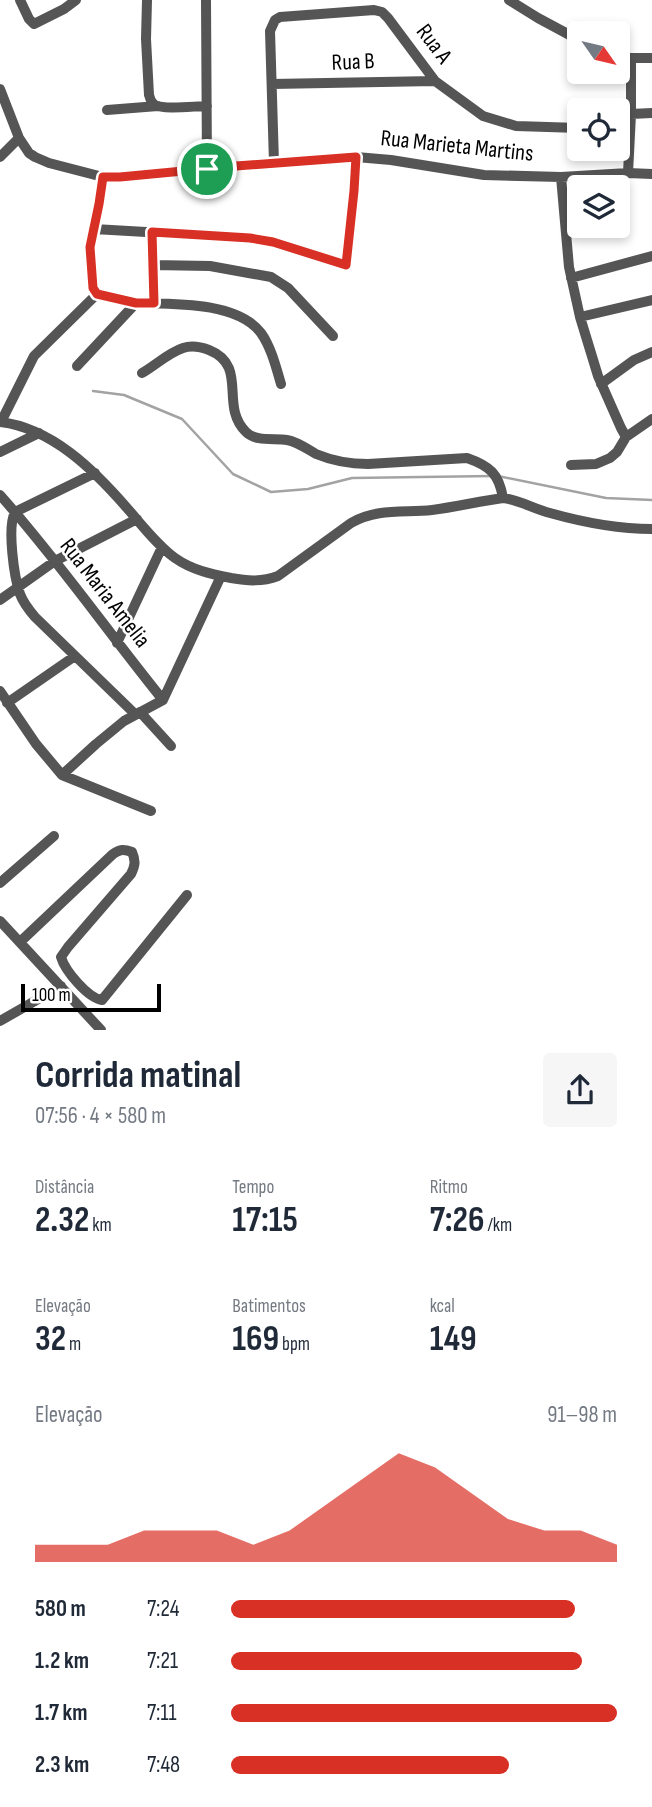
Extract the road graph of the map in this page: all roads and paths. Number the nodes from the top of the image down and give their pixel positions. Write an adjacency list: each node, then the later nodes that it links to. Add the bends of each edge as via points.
1 (20, 0): 2 (street, via 34,24)
2 (76, 0)
3 (147, 0): 12 (street, via 149,96)
4 (206, 0): 13 (street)
5 (509, 0): 6 (street)
6 (567, 34)
7 (631, 58): 8 (street); 16 (street)
8 (652, 58)
9 (435, 81): 10 (street, Rua B); 10 (street, Rua A, via 388,18 374,10 275,20 270,31); 17 (street, Rua A, via 483,116 516,126)
10 (272, 84): 22 (street)
11 (0, 89): 18 (street)
12 (158, 106): 13 (street); 14 (street)
13 (207, 106): 23 (street)
14 (107, 110)
15 (652, 113): 16 (street)
16 (631, 114)
17 (567, 128)
18 (19, 138): 19 (street); 26 (street, Rua Marieta Martins, via 35,158)
19 (0, 157)
20 (356, 157): 22 (street, Rua Marieta Martins); 27 (street, Rua Marieta Martins, via 484,175); 29 (street, via 346,265 250,238)
21 (627, 161): 24 (street)
22 (274, 163): 23 (street, Rua Marieta Martins)
23 (207, 169): 26 (street, Rua Marieta Martins)
24 (628, 173): 25 (street, Rua Marieta Martins); 27 (street, Rua Marieta Martins)
25 (652, 174)
26 (103, 177): 28 (street)
27 (561, 177): 32 (street)
28 (94, 229): 29 (street); 33 (street, via 90,262)
29 (152, 232): 31 (street)
30 (652, 256): 32 (street)
31 (153, 265): 36 (street); 38 (street, via 210,266 271,277 288,288)
32 (571, 278): 37 (street)
33 (97, 294): 35 (street); 45 (street, via 34,356)
34 (652, 300): 37 (street)
35 (136, 303): 36 (street); 40 (street)
36 (154, 303): 42 (street, via 202,307 248,322 261,333)
37 (580, 317): 43 (street)
38 (333, 336)
39 (652, 352): 43 (street)
40 (76, 366)
41 (142, 373): 52 (street, via 183,348 216,352 232,376 233,408 253,437 288,440 353,464 467,458 492,471)
42 (281, 384)
43 (601, 384): 47 (street)
44 (652, 419): 47 (street)
45 (0, 422): 46 (street)
46 (39, 433): 48 (street); 50 (street)
47 (626, 437): 49 (street, via 617,452 603,462)
48 (0, 452)
49 (571, 464)
50 (94, 473): 53 (street); 54 (street)
51 (0, 495): 53 (street, Rua Maria Amelia)
52 (503, 498): 55 (street, via 615,527); 58 (street, via 373,514 351,523 278,576 265,581)
53 (15, 512): 57 (street, Rua Maria Amelia); 59 (street, via 11,527)
54 (136, 519): 56 (street); 57 (street)
55 (652, 529)
56 (162, 547): 58 (street, via 193,568); 61 (street)
57 (55, 561): 59 (street); 61 (street, Rua Maria Amelia)
58 (221, 576): 64 (street)
59 (18, 586): 60 (street); 62 (street, via 29,610)
60 (0, 600)
61 (117, 643): 64 (street, Rua Maria Amelia)
62 (75, 656): 65 (street); 66 (street)
63 (0, 691): 65 (street)
64 (163, 700): 66 (street)
65 (7, 703): 68 (street)
66 (137, 713): 67 (street); 68 (street)
67 (172, 746)
68 (62, 775): 69 (street)
69 (151, 811)
70 (54, 836): 71 (street)
71 (0, 883)
72 (187, 895): 74 (street, via 102,1000 70,973 61,957 131,874 132,852 126,849 113,854)
73 (0, 921): 74 (street)
74 (20, 942): 75 (street)
75 (61, 986): 76 (street); 77 (street)
76 (0, 1021)
77 (101, 1030)

